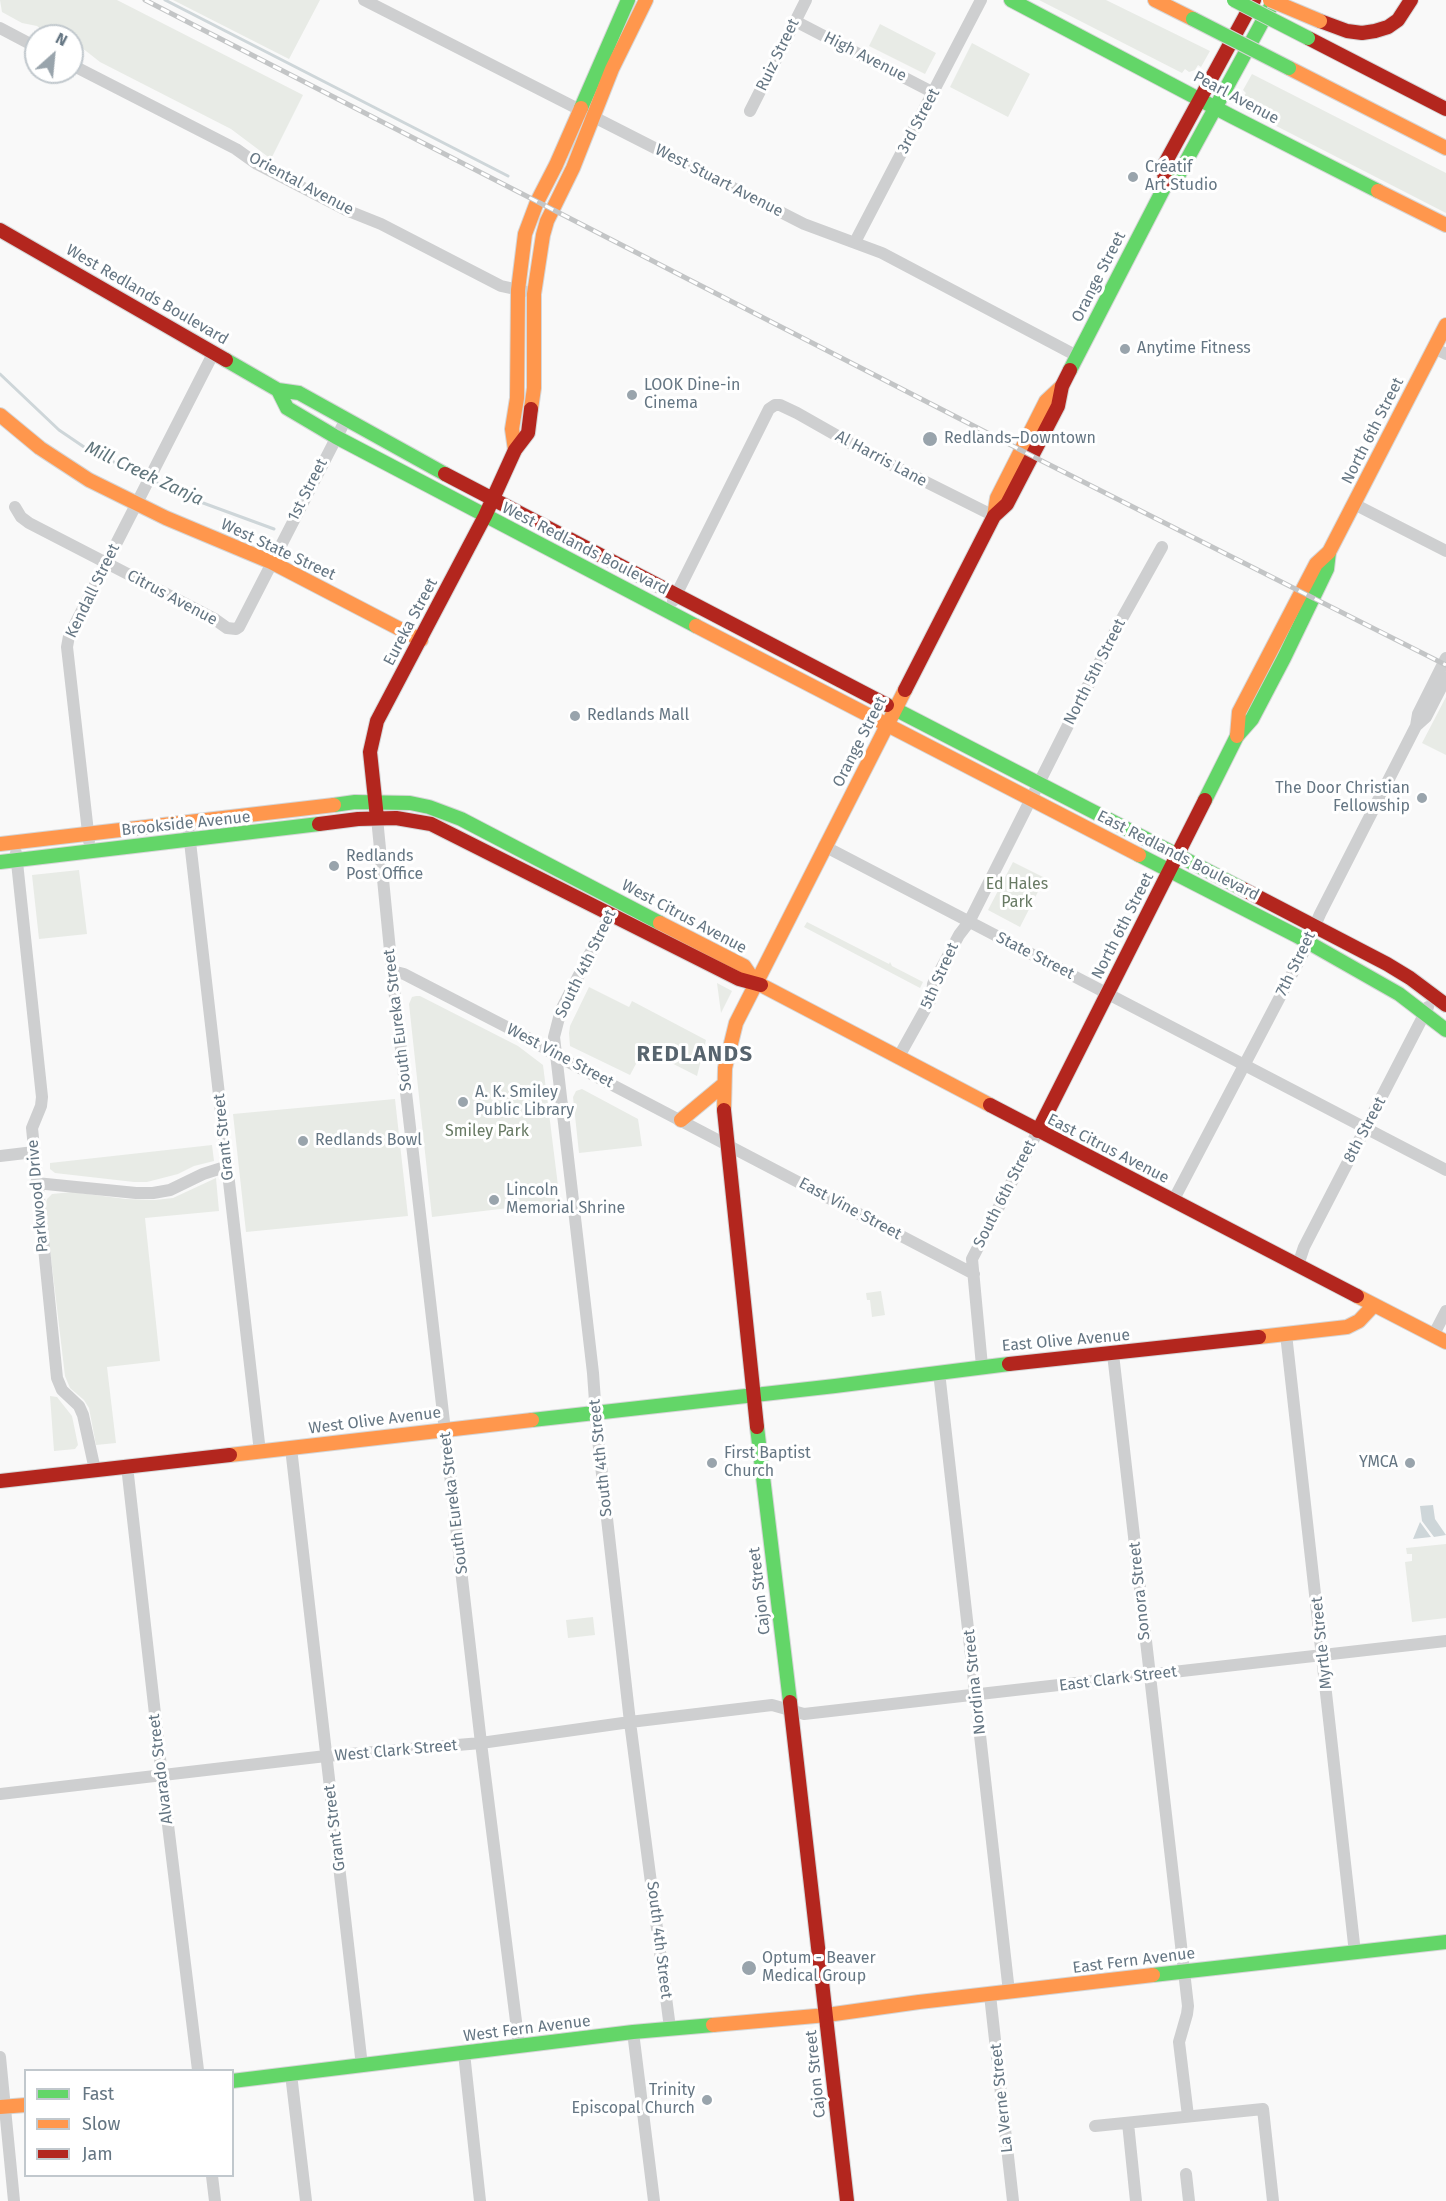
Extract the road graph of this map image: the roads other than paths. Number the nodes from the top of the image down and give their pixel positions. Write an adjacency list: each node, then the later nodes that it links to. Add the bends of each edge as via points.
1 (364, 0): 21 (street, West Stuart Avenue)
2 (628, 0): 21 (main road, Eureka Street)
3 (646, 0): 23 (main road, Eureka Street)
4 (806, 0): 13 (street, Ruiz Street)
5 (981, 0): 17 (street, 3rd Street)
6 (1011, 0): 18 (main road, Pearl Avenue)
7 (1155, 0): 24 (main road, bridge)
8 (1234, 0): 20 (main road, bridge)
9 (1254, 0): 18 (main road, Orange Street)
10 (1270, 0): 12 (main road, bridge, via 1347,31 1362,33 1388,27 1398,20)
11 (1275, 0): 19 (main road, Orange Street)
12 (1411, 0)
13 (795, 21): 17 (street, High Avenue); 22 (street, Ruiz Street)
14 (0, 28): 15 (street)
15 (24, 41)
16 (84, 71): 29 (street, Oriental Avenue, via 338,206 501,286)
17 (934, 93): 28 (street, 3rd Street)
18 (1200, 98): 19 (main road, Pearl Avenue); 25 (main road, Orange Street, via 1163,167)
19 (1216, 107): 25 (main road, Orange Street, via 1178,176); 26 (main road, Pearl Avenue)
20 (1446, 109)
21 (579, 110): 23 (street, West Stuart Avenue); 29 (main road, Eureka Street, via 525,234)
22 (750, 111)
23 (593, 117): 28 (street, West Stuart Avenue, via 804,224); 30 (main road, Eureka Street, via 547,221)
24 (1446, 148)
25 (1166, 184): 34 (main road, Orange Street)
26 (1446, 225)
27 (0, 230): 33 (main road, West Redlands Boulevard)
28 (855, 242): 34 (street, West Stuart Avenue)
29 (518, 290): 30 (street, Oriental Avenue); 39 (main road, Eureka Street, via 517,398 512,429)
30 (534, 294): 39 (main road, Eureka Street, via 533,404 528,433)
31 (1446, 325): 32 (main road, North 6th Street)
32 (1440, 351): 42 (main road, North 6th Street)
33 (214, 352): 35 (main road, West Redlands Boulevard); 41 (street, Kendall Street)
34 (1077, 356): 45 (main road, Orange Street, via 1062,386 1046,401 997,498)
35 (278, 390): 37 (main road, West Redlands Boulevard, via 299,393); 38 (main road, West Redlands Boulevard, via 287,408)
36 (0, 415): 41 (main road, West State Street, via 64,464)
37 (346, 419): 38 (street, 1st Street); 40 (main road, West Redlands Boulevard)
38 (336, 437): 44 (main road, West Redlands Boulevard); 48 (street, 1st Street)
39 (515, 450): 40 (main road, Eureka Street)
40 (493, 499): 44 (main road, Eureka Street); 50 (main road, West Redlands Boulevard)
41 (136, 504): 48 (main road, West State Street); 49 (street, Kendall Street)
42 (1354, 504): 47 (street); 70 (main road, North 6th Street, via 1329,552 1328,569 1314,598 1252,719 1237,736)
43 (15, 507): 49 (street, Citrus Avenue, via 29,524)
44 (485, 516): 51 (main road, West Redlands Boulevard); 53 (main road, Eureka Street)
45 (994, 516): 50 (street, Al Harris Lane, via 775,405 769,409); 56 (main road, Orange Street)
46 (1162, 547): 59 (street, North 5th Street)
47 (1446, 551)
48 (271, 562): 52 (street, 1st Street); 53 (main road, West State Street)
49 (106, 563): 52 (street, Citrus Avenue, via 227,628); 64 (street, Kendall Street, via 67,647)
50 (676, 596): 51 (street); 56 (main road, West Redlands Boulevard)
51 (668, 610): 57 (main road, West Redlands Boulevard)
52 (239, 627)
53 (421, 640): 61 (main road, Eureka Street, via 377,721 370,763)
54 (1446, 658): 58 (street, 7th Street, via 1418,714)
55 (1446, 678): 58 (street, 7th Street, via 1426,717)
56 (896, 710): 57 (main road, Orange Street); 59 (main road, East Redlands Boulevard)
57 (888, 724): 60 (main road, East Redlands Boulevard); 68 (main road, Orange Street)
58 (1416, 726): 77 (street, 7th Street)
59 (1038, 784): 60 (street, North 5th Street); 70 (main road, East Redlands Boulevard)
60 (1031, 798): 73 (main road, East Redlands Boulevard); 76 (street, 5th Street)
61 (374, 801): 62 (main road, Eureka Street); 63 (main road, Brookside Avenue); 74 (main road, West Citrus Avenue, via 410,803 448,813)
62 (376, 818): 65 (main road, Brookside Avenue); 75 (main road, West Citrus Avenue, via 431,824); 79 (street, South Eureka Street)
63 (189, 823): 64 (main road, Brookside Avenue); 65 (street, Grant Street)
64 (88, 835): 66 (main road, Brookside Avenue); 69 (street, Kendall Street)
65 (190, 840): 69 (main road, Brookside Avenue); 95 (street, Grant Street)
66 (15, 843): 67 (main road, Brookside Avenue); 71 (street, Parkwood Drive)
67 (0, 844)
68 (824, 846): 76 (street, State Street); 80 (main road, Orange Street)
69 (90, 851): 71 (main road, Brookside Avenue)
70 (1178, 855): 73 (main road, North 6th Street); 77 (main road, East Redlands Boulevard)
71 (17, 860): 72 (main road, Brookside Avenue); 93 (street, Parkwood Drive, via 42,1097 32,1128)
72 (0, 862)
73 (1170, 871): 78 (main road, East Redlands Boulevard); 81 (main road, North 6th Street)
74 (617, 901): 75 (street, South 4th Street); 80 (main road, West Citrus Avenue, via 744,966)
75 (610, 915): 80 (main road, West Citrus Avenue, via 739,979); 85 (street, South 4th Street, via 561,1010 554,1037)
76 (969, 922): 81 (street, State Street); 86 (street, 5th Street, via 933,984 932,997)
77 (1315, 926): 78 (street, 7th Street); 82 (main road, East Redlands Boulevard, via 1387,963)
78 (1308, 942): 83 (main road, East Redlands Boulevard); 87 (street, 7th Street)
79 (392, 971): 85 (street, West Vine Street); 111 (street, South Eureka Street)
80 (755, 982): 86 (main road, East Citrus Avenue); 88 (main road, Cajon Street, via 734,1030)
81 (1107, 993): 87 (street, State Street); 91 (main road, North 6th Street)
82 (1441, 1000): 83 (street, 8th Street)
83 (1425, 1012): 84 (main road, East Redlands Boulevard); 90 (street, 8th Street)
84 (1446, 1030)
85 (555, 1055): 89 (street, West Vine Street); 110 (street, South 4th Street)
86 (898, 1058): 91 (main road, East Citrus Avenue)
87 (1246, 1065): 90 (street, State Street); 98 (street, 7th Street)
88 (723, 1085): 89 (main road); 92 (main road, Cajon Street)
89 (681, 1120): 92 (street, West Vine Street)
90 (1366, 1128): 96 (street, State Street); 99 (street, 8th Street, via 1304,1246)
91 (1038, 1131): 98 (main road, East Citrus Avenue); 100 (street, South 6th Street, via 973,1256)
92 (726, 1143): 100 (street, East Vine Street); 109 (main road, Cajon Street)
93 (34, 1152): 94 (street); 97 (street, Parkwood Drive)
94 (0, 1156)
95 (228, 1166): 97 (street, via 153,1193); 113 (street, Grant Street)
96 (1446, 1170)
97 (36, 1183): 115 (street, Parkwood Drive, via 57,1378 83,1415)
98 (1173, 1201): 99 (main road, East Citrus Avenue)
99 (1298, 1265): 101 (main road, East Citrus Avenue)
100 (974, 1274): 107 (street, South 6th Street)
101 (1374, 1305): 103 (main road, East Olive Avenue, via 1347,1327); 104 (main road, East Citrus Avenue)
102 (1446, 1311): 104 (street)
103 (1287, 1334): 106 (main road, East Olive Avenue); 118 (street, Myrtle Street)
104 (1433, 1336): 105 (main road, East Citrus Avenue)
105 (1446, 1342)
106 (1113, 1354): 107 (main road, East Olive Avenue); 119 (street, Sonora Street)
107 (982, 1366): 108 (main road, East Olive Avenue)
108 (939, 1372): 109 (main road, East Olive Avenue); 120 (street, Nordina Street)
109 (753, 1395): 110 (main road, West Olive Avenue); 121 (main road, Cajon Street)
110 (596, 1413): 111 (main road, West Olive Avenue); 122 (street, South 4th Street)
111 (446, 1430): 112 (main road, West Olive Avenue); 123 (street, South Eureka Street)
112 (291, 1448): 113 (main road, West Olive Avenue); 124 (street, Grant Street)
113 (260, 1452): 114 (main road, West Olive Avenue)
114 (127, 1466): 115 (main road, West Olive Avenue); 125 (street, Alvarado Street)
115 (94, 1470): 116 (main road, West Olive Avenue)
116 (0, 1481)
117 (1446, 1641): 118 (street, East Clark Street)
118 (1324, 1655): 119 (street, East Clark Street); 128 (street, Myrtle Street)
119 (1149, 1675): 120 (street, East Clark Street); 129 (street, Sonora Street)
120 (976, 1695): 121 (street, East Clark Street, via 804,1714); 130 (street, Nordina Street)
121 (790, 1711): 122 (street, West Clark Street, via 772,1705); 132 (main road, Cajon Street)
122 (630, 1722): 123 (street, West Clark Street); 133 (street, South 4th Street)
123 (481, 1743): 124 (street, West Clark Street); 135 (street, South Eureka Street)
124 (327, 1756): 125 (street, West Clark Street); 138 (street, Grant Street)
125 (162, 1776): 126 (street, West Clark Street); 139 (street, Alvarado Street)
126 (0, 1794)
127 (1446, 1942): 128 (main road, East Fern Avenue)
128 (1356, 1953): 129 (main road, East Fern Avenue)
129 (1184, 1972): 130 (main road, East Fern Avenue); 144 (street, Sonora Street, via 1187,2014 1179,2042)
130 (1009, 1992): 131 (main road, East Fern Avenue)
131 (990, 1995): 132 (main road, East Fern Avenue); 155 (street, La Verne Street)
132 (827, 2015): 133 (main road, West Fern Avenue); 154 (main road, Cajon Street)
133 (670, 2028): 134 (main road, West Fern Avenue)
134 (633, 2032): 135 (main road, West Fern Avenue); 153 (street)
135 (519, 2045): 136 (main road, West Fern Avenue)
136 (464, 2054): 138 (main road, West Fern Avenue); 152 (street)
137 (0, 2057): 143 (street)
138 (362, 2066): 140 (main road, West Fern Avenue)
139 (198, 2069)
140 (291, 2074): 141 (main road, West Fern Avenue); 151 (street)
141 (234, 2081)
142 (24, 2105): 143 (main road)
143 (3, 2107): 149 (street)
144 (1188, 2116): 145 (street); 158 (street, via 1263,2109)
145 (1128, 2123): 146 (street); 156 (street)
146 (1095, 2126)
147 (1186, 2174): 157 (street)
148 (212, 2177): 150 (street)
149 (14, 2201)
150 (215, 2201)
151 (306, 2201)
152 (480, 2201)
153 (654, 2201)
154 (846, 2201)
155 (1014, 2201)
156 (1136, 2201)
157 (1189, 2201)
158 (1274, 2201)

